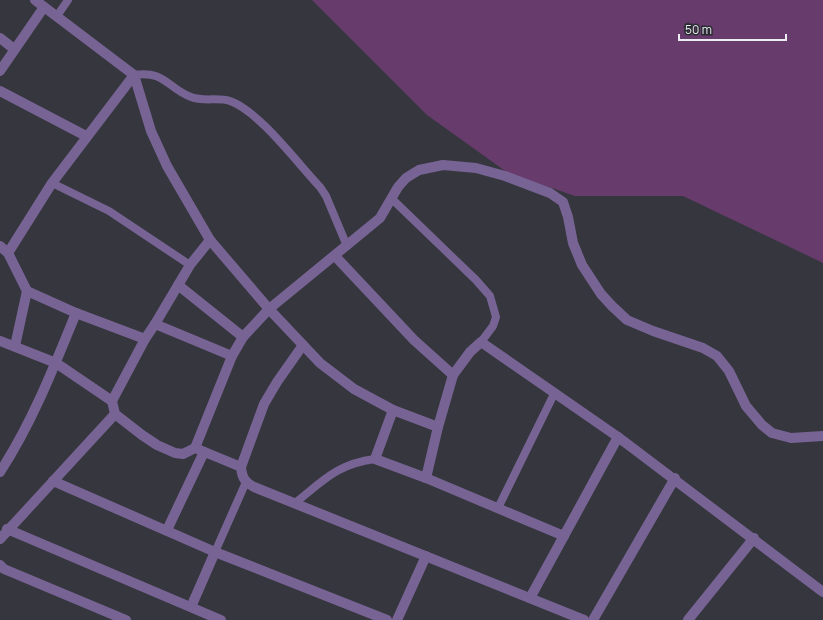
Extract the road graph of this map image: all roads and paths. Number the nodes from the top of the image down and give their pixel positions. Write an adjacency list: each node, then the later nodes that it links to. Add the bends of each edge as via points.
1 (35, 0): 3 (street)
2 (68, 0): 4 (lane)
3 (44, 7): 4 (street); 6 (street)
4 (57, 16): 8 (street)
5 (0, 38): 6 (street)
6 (14, 49): 7 (street)
7 (0, 71)
8 (134, 75): 10 (street); 13 (street, via 151,131 167,166); 15 (lane, via 156,75 190,97 230,101 257,117 320,187)
9 (0, 91): 10 (street)
10 (86, 136): 11 (street)
11 (52, 184): 16 (street); 18 (lane, via 108,211)
12 (392, 199): 15 (street, via 380,218); 27 (lane, via 490,296 496,317 493,326); 38 (street, via 406,178 419,170 443,165 476,168 550,193 563,202 573,243 582,265 600,294 627,320 652,332 703,348 717,356 729,371 746,406 772,433 791,438)
13 (210, 240): 18 (street); 21 (street)
14 (0, 246): 16 (street)
15 (347, 246): 17 (street)
16 (8, 253): 20 (street)
17 (335, 256): 21 (street); 32 (street, via 414,340)
18 (190, 265): 19 (street)
19 (178, 286): 23 (street); 24 (street)
20 (26, 291): 22 (street); 29 (street)
21 (270, 309): 24 (street); 28 (street)
22 (76, 313): 25 (street); 31 (street)
23 (155, 324): 25 (street); 30 (street)
24 (243, 336): 30 (street)
25 (145, 339): 34 (street)
26 (0, 341): 29 (street)
27 (481, 342): 32 (street, via 462,361); 33 (street)
28 (303, 345): 35 (street, via 336,377); 42 (street, via 264,404)
29 (14, 346): 31 (street)
30 (232, 356): 40 (street)
31 (56, 363): 34 (street); 43 (street, via 27,425)
32 (453, 375): 37 (street)
33 (554, 394): 39 (street); 49 (lane)
34 (112, 402): 36 (street)
35 (393, 410): 37 (street); 41 (street)
36 (115, 414): 40 (street, via 142,436 175,453); 46 (street)
37 (438, 427): 44 (street)
38 (823, 436)
39 (618, 437): 45 (street); 52 (street)
40 (199, 450): 42 (street); 51 (street)
41 (375, 459): 44 (street); 48 (lane, via 345,465)
42 (241, 467): 47 (street)
43 (0, 472)
44 (426, 478): 49 (street)
45 (675, 478): 53 (street); 66 (street)
46 (52, 481): 50 (street); 51 (street)
47 (246, 482): 48 (street); 55 (lane)
48 (295, 503): 56 (street)
49 (498, 508): 52 (street)
50 (7, 529): 54 (street); 60 (street)
51 (167, 530): 55 (street)
52 (564, 536): 59 (street)
53 (754, 538): 58 (street); 67 (street)
54 (0, 539)
55 (215, 552): 60 (street); 63 (street)
56 (426, 556): 59 (street); 64 (street)
57 (0, 565): 61 (street, via 4,569)
58 (823, 592)
59 (530, 598): 65 (street)
60 (191, 607): 62 (street)
61 (126, 620)
62 (221, 620)
63 (387, 620)
64 (397, 620)
65 (584, 620)
66 (593, 620)
67 (688, 620)

